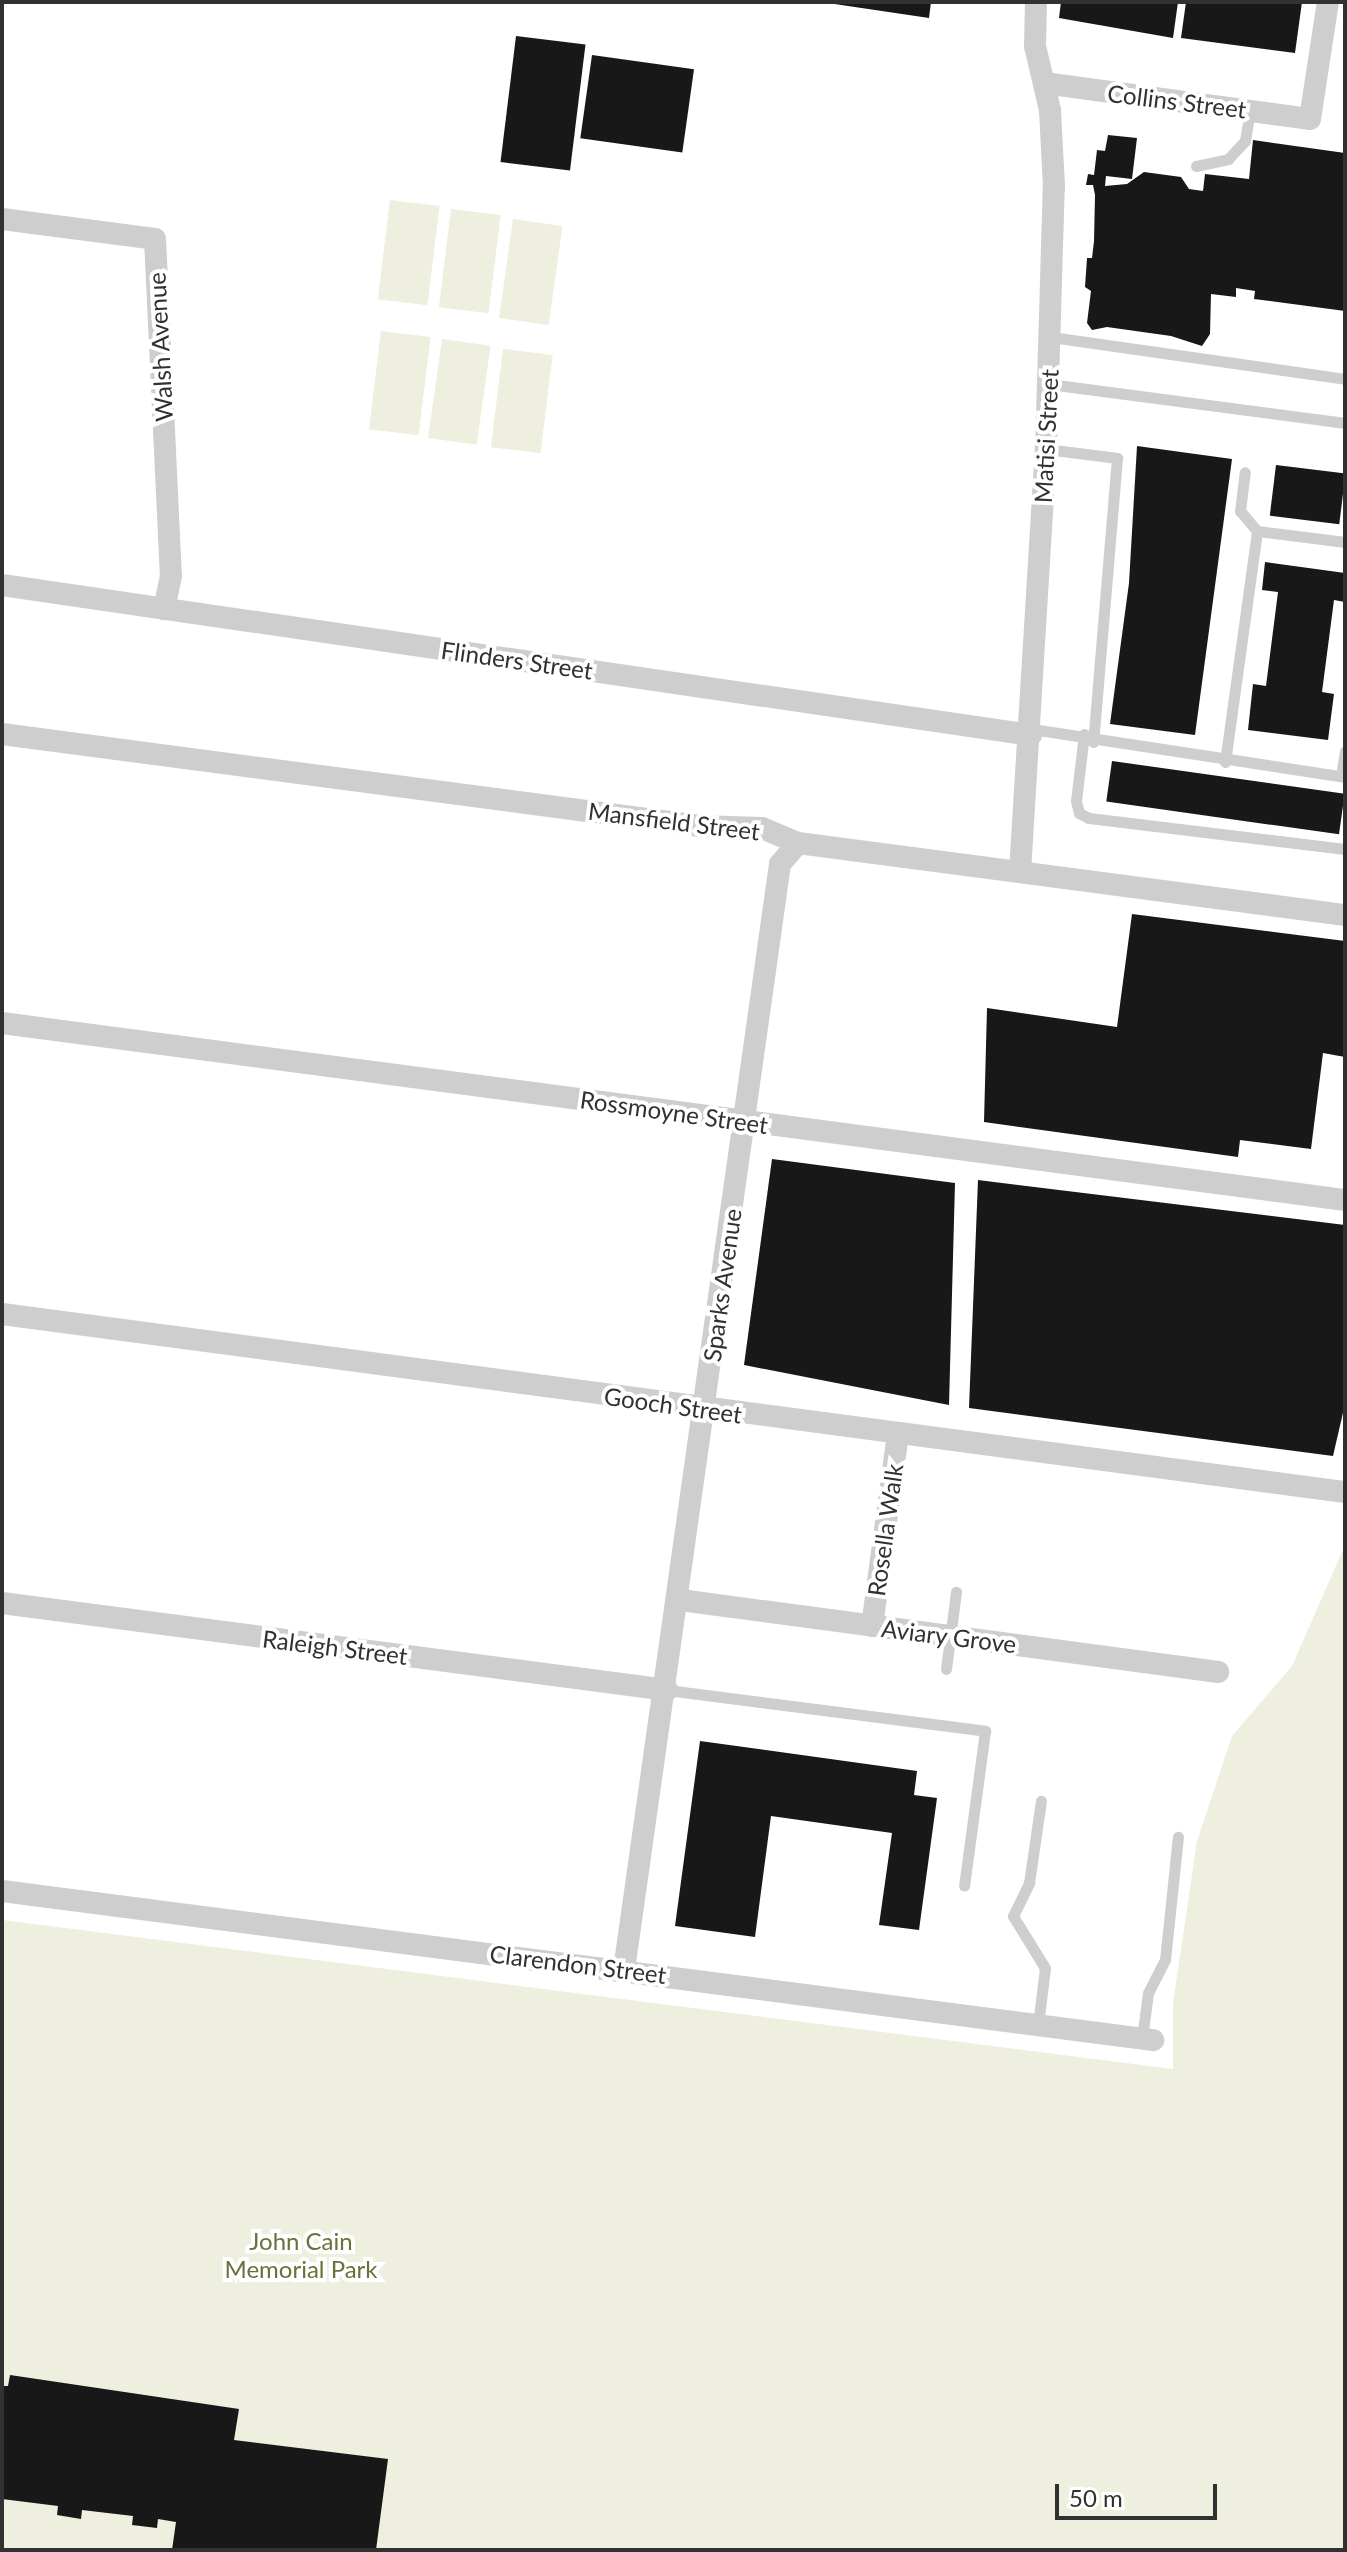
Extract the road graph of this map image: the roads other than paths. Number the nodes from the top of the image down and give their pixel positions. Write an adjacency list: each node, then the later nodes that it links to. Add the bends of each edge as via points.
1 (1036, 2): 3 (street, Matisi Street, via 1035,46)
2 (1328, 2): 4 (street, Collins Street, via 1310,119)
3 (1044, 83): 4 (street, Collins Street); 7 (street, Matisi Street, via 1054,187)
4 (1250, 111): 5 (lane, via 1245,141 1228,159)
5 (1196, 166)
6 (2, 219): 16 (street, Walsh Avenue, via 155,239 171,576)
7 (1051, 337): 8 (lane); 9 (street, Matisi Street)
8 (1345, 379)
9 (1049, 384): 10 (lane); 11 (street, Matisi Street)
10 (1345, 423)
11 (1046, 449): 17 (street, Matisi Street); 19 (lane, via 1117,458)
12 (1245, 472): 13 (lane, via 1240,511)
13 (1257, 531): 14 (lane); 21 (lane)
14 (1345, 542)
15 (2, 585): 16 (street, Flinders Street)
16 (164, 609): 17 (street, Flinders Street)
17 (1032, 732): 19 (lane); 25 (street, Matisi Street)
18 (2, 734): 23 (street, Mansfield Street, via 700,826 762,828)
19 (1088, 738): 21 (lane); 24 (lane, via 1076,801 1079,813 1089,818)
20 (1345, 751): 22 (lane)
21 (1225, 762): 22 (lane)
22 (1343, 777)
23 (798, 843): 25 (street, Mansfield Street); 28 (street, Sparks Avenue, via 780,864)
24 (1345, 849)
25 (1020, 872): 26 (street, Mansfield Street)
26 (1345, 915)
27 (2, 1023): 28 (street, Rossmoyne Street)
28 (744, 1121): 29 (street, Rossmoyne Street); 31 (street, Sparks Avenue)
29 (1345, 1200)
30 (2, 1314): 31 (street, Gooch Street)
31 (705, 1409): 32 (street, Gooch Street); 35 (street, Sparks Avenue)
32 (898, 1434): 33 (street, Gooch Street); 37 (street, Rosella Walk)
33 (1345, 1492)
34 (956, 1592): 38 (lane)
35 (680, 1600): 37 (street, Aviary Grove); 41 (street, Sparks Avenue)
36 (2, 1603): 41 (street, Raleigh Street)
37 (872, 1626): 38 (street, Aviary Grove)
38 (950, 1636): 39 (lane); 40 (street, Aviary Grove)
39 (946, 1669)
40 (1218, 1672)
41 (667, 1690): 44 (lane, via 985,1731); 46 (street, Sparks Avenue)
42 (1041, 1801): 47 (lane, via 1029,1883 1013,1916 1045,1968)
43 (1178, 1837): 48 (lane, via 1165,1960 1148,1993)
44 (964, 1886)
45 (2, 1891): 46 (street, Clarendon Street)
46 (624, 1970): 47 (street, Clarendon Street)
47 (1038, 2025): 48 (street, Clarendon Street)
48 (1148, 2039)

